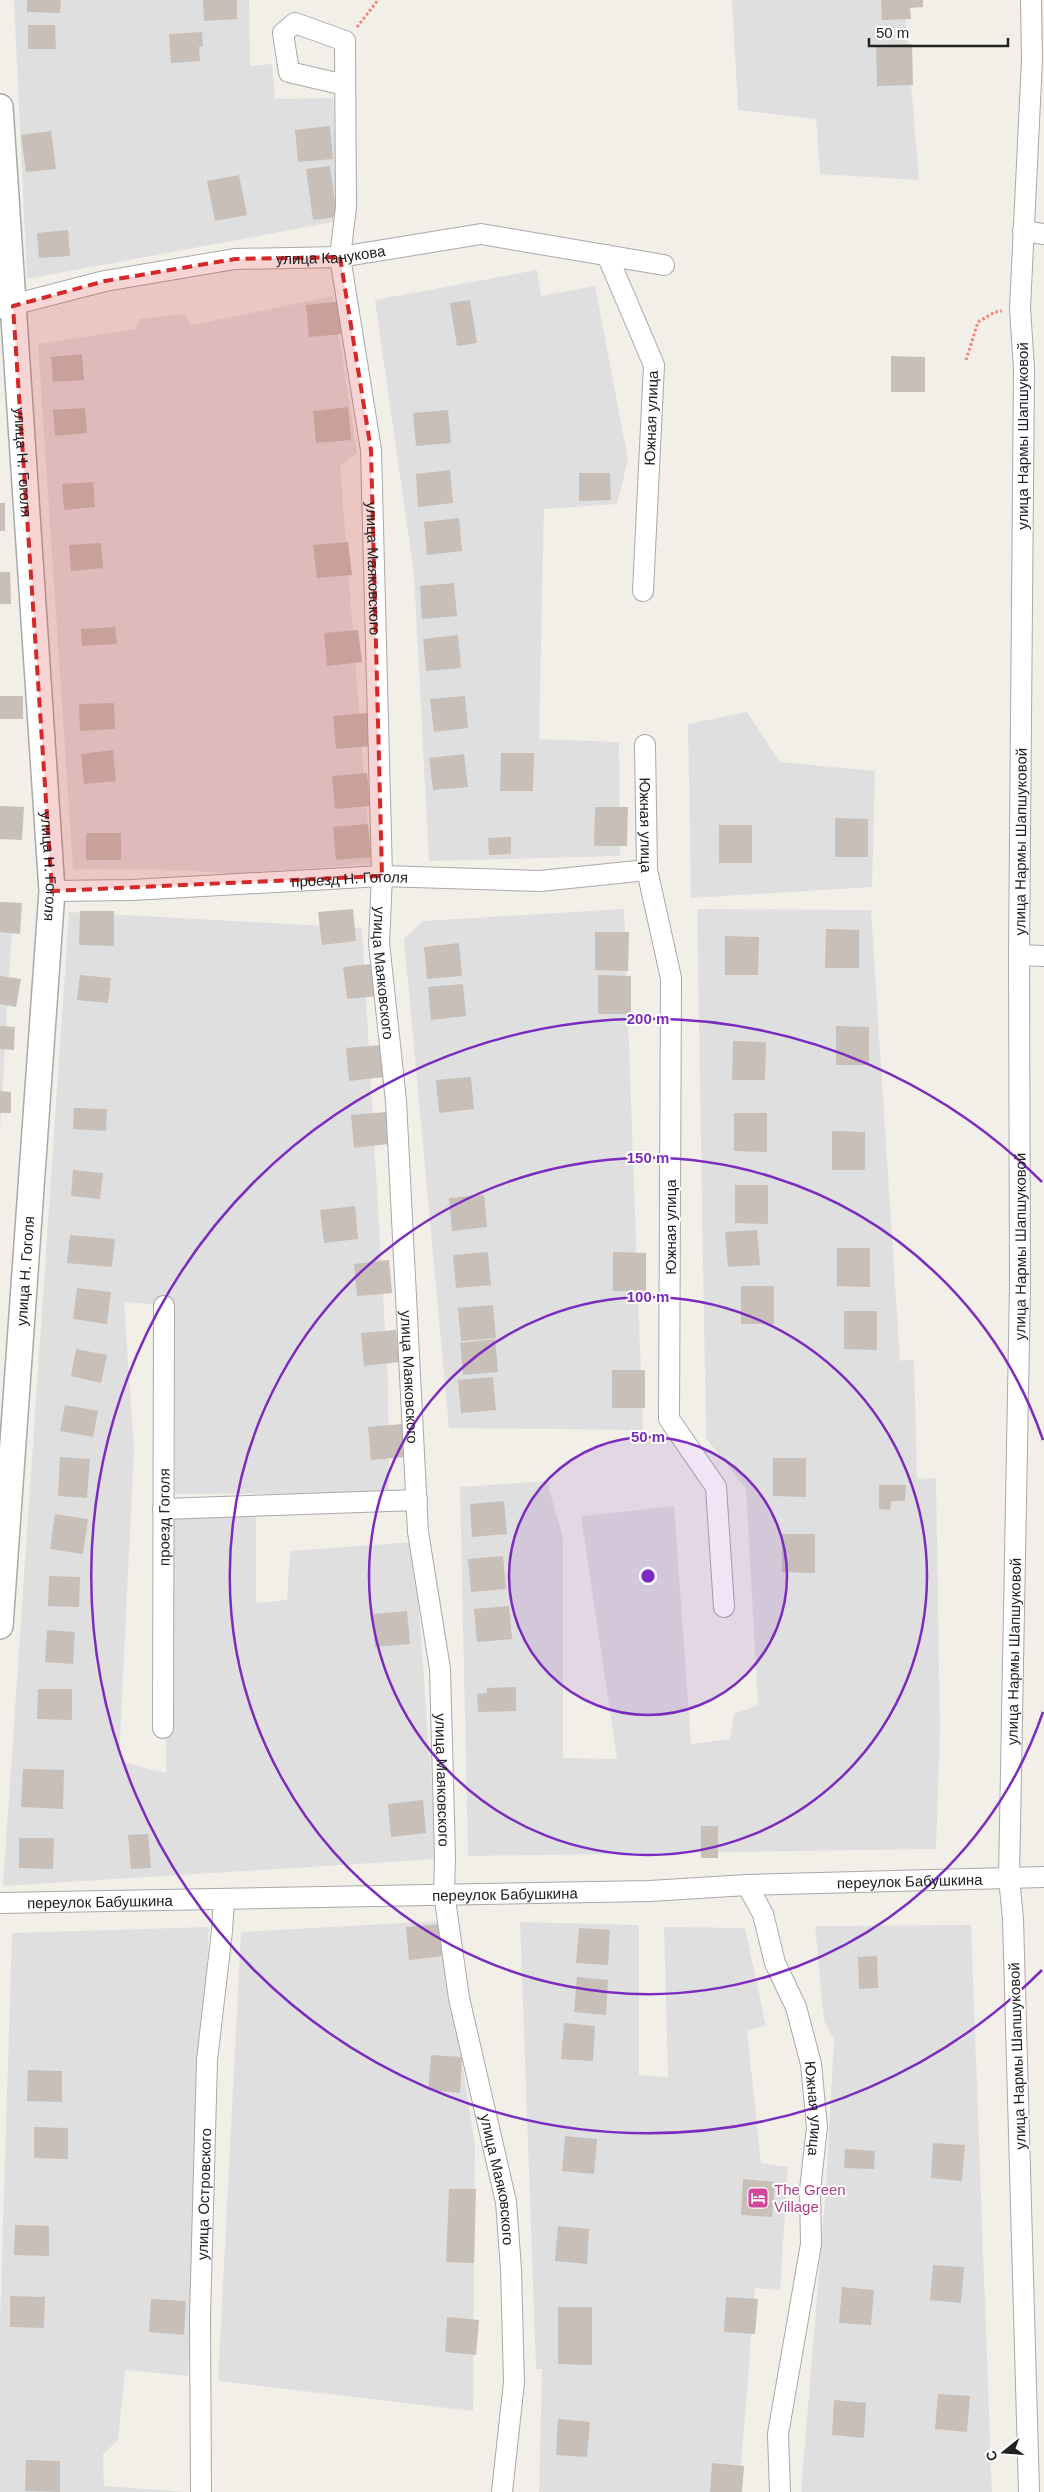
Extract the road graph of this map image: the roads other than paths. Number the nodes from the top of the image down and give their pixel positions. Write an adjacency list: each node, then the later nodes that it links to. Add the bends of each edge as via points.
1 (1032, 0): 4 (street, улица Нармы Шапшуковой)
2 (346, 85): 2 (street, улица Маяковского, via 289,72 283,34 294,23 345,41); 7 (street, улица Маяковского, via 346,207)
3 (0, 107): 9 (street, улица Н. Гоголя)
4 (1023, 231): 5 (street); 15 (street, улица Нармы Шапшуковой, via 1020,308 1024,369)
5 (1044, 234)
6 (608, 255): 7 (street, улица Канукова, via 482,234); 8 (street, улица Канукова); 10 (street, Южная улица, via 654,365)
7 (340, 257): 9 (street, улица Канукова, via 234,259 105,281); 13 (street, улица Маяковского, via 371,450)
8 (664, 265)
9 (6, 308): 14 (street, улица Н. Гоголя)
10 (644, 591)
11 (645, 745): 12 (street, Южная улица)
12 (647, 870): 13 (street, проезд Н. Гоголя, via 540,881); 20 (street, Южная улица, via 671,978 669,1419 716,1487)
13 (382, 876): 14 (street, проезд Н. Гоголя, via 132,890); 18 (street, улица Маяковского, via 379,943 396,1100)
14 (52, 891): 21 (street, улица Н. Гоголя)
15 (1019, 955): 16 (street); 24 (street, улица Нармы Шапшуковой, via 1020,1287)
16 (1044, 956)
17 (164, 1306): 19 (street, проезд Гоголя)
18 (417, 1500): 19 (street); 26 (street, улица Маяковского, via 418,1532 440,1669)
19 (164, 1509): 22 (street, проезд Гоголя)
20 (724, 1607)
21 (0, 1626)
22 (163, 1728)
23 (1044, 1877): 24 (street, переулок Бабушкина)
24 (1009, 1878): 25 (street, переулок Бабушкина); 32 (street, улица Нармы Шапшуковой)
25 (747, 1885): 26 (street, переулок Бабушкина); 31 (street, Южная улица, via 762,1914 775,1963 796,2007 811,2064 817,2127 810,2190 811,2244 778,2434)
26 (444, 1893): 27 (street, переулок Бабушкина); 30 (street, улица Маяковского, via 459,1998 506,2202 514,2382)
27 (224, 1898): 28 (street, переулок Бабушкина); 29 (street, улица Островского, via 207,2060 200,2317)
28 (0, 1903)
29 (201, 2492)
30 (502, 2492)
31 (780, 2492)
32 (1029, 2492)

